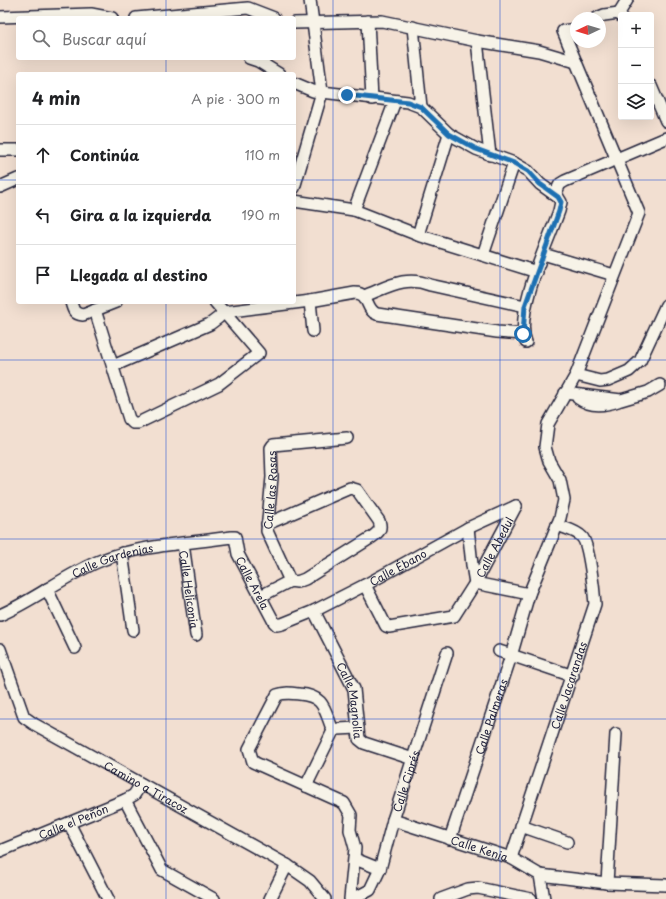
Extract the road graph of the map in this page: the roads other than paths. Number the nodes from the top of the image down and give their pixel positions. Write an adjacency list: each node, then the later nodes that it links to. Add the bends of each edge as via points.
1 (310, 0): 13 (street)
2 (627, 0): 3 (street)
3 (621, 12)
4 (618, 14): 5 (street)
5 (606, 15)
6 (16, 16): 11 (street)
7 (30, 16): 8 (street)
8 (102, 16)
9 (158, 16): 10 (street, via 248,8)
10 (269, 16)
11 (0, 17)
12 (368, 21): 13 (street); 15 (street); 26 (street)
13 (312, 22): 14 (street); 25 (street)
14 (296, 23)
15 (414, 27): 17 (street); 29 (street)
16 (570, 30): 19 (street, Calle Palmeras, via 563,31)
17 (477, 41): 21 (street, via 539,51); 35 (street)
18 (570, 48): 21 (street, Calle Palmeras)
19 (570, 48)
20 (255, 60): 22 (street)
21 (576, 62): 36 (street, Calle Palmeras)
22 (277, 72)
23 (296, 84): 25 (street)
24 (654, 90): 28 (street)
25 (322, 92): 26 (street); 39 (street)
26 (372, 99): 27 (street)
27 (395, 101): 29 (street); 43 (street)
28 (662, 102): 30 (street)
29 (421, 107): 31 (street)
30 (666, 121)
31 (449, 134): 35 (street); 44 (street)
32 (666, 138): 36 (street)
33 (0, 150): 34 (street)
34 (16, 150)
35 (490, 155): 37 (street)
36 (616, 158): 41 (street, via 565,181 560,184); 48 (street, Calle Palmeras, via 639,213)
37 (514, 163): 41 (street, via 528,171 540,184); 46 (street)
38 (16, 180): 40 (street)
39 (296, 181)
40 (0, 187)
41 (555, 194): 45 (street, via 561,202)
42 (296, 201): 43 (street)
43 (354, 210): 44 (street)
44 (418, 235): 46 (street)
45 (544, 254): 47 (street); 48 (street)
46 (483, 255): 47 (street)
47 (537, 272): 57 (street)
48 (614, 275): 62 (street, Calle Palmeras)
49 (364, 296): 50 (street, via 356,293); 57 (street, via 408,280 419,280 430,285); 57 (street, via 372,313 524,338)
50 (310, 302): 55 (street); 60 (street)
51 (72, 304): 58 (street, via 77,314 83,315)
52 (111, 304): 58 (street)
53 (217, 304): 59 (street)
54 (293, 304): 59 (street)
55 (296, 304)
56 (666, 305): 62 (street, via 640,361 629,371 600,381)
57 (525, 306)
58 (96, 310): 61 (street)
59 (224, 312): 61 (street, via 210,324); 61 (street, via 259,353 219,384 138,423 133,423 129,419)
60 (313, 330)
61 (113, 366)
62 (576, 375): 64 (street, Calle Palmeras)
63 (660, 385): 64 (street, via 648,392 621,400)
64 (571, 395): 68 (street, Calle Palmeras, via 548,424 545,447 549,461 560,480 564,500)
65 (347, 438): 67 (street, Calle las Rosas, via 273,445 270,452 272,477)
66 (516, 506): 69 (street, Calle Ébano); 74 (street, Calle Abedul)
67 (267, 524): 73 (street, Calle las Rosas, via 270,539); 73 (street, via 345,489 354,488 378,520 380,530 372,537 305,579)
68 (557, 525): 77 (street, Calle Palmeras); 89 (street, Calle Jacarandas, via 582,536 586,542 595,604)
69 (468, 528): 74 (street); 75 (street, Calle Ébano)
70 (235, 537): 71 (street, Calle Gardenias); 78 (street, Calle Arela, via 238,554)
71 (183, 544): 72 (street, Calle Gardenias); 83 (street, Calle Heliconia)
72 (122, 553): 76 (street, Calle Gardenias); 82 (street)
73 (290, 582): 78 (street)
74 (475, 582): 75 (street, via 454,616 389,627 386,626); 77 (street, Calle Abedul)
75 (365, 585): 79 (street, Calle Ébano)
76 (47, 589): 80 (street, Calle Gardenias); 84 (street)
77 (528, 594): 88 (street, Calle Palmeras)
78 (261, 596): 81 (street, Calle Arela)
79 (314, 611): 81 (street, Calle Ébano); 90 (street, Calle Magnolia, via 354,689)
80 (0, 616)
81 (277, 625)
82 (133, 630)
83 (196, 635)
84 (75, 648)
85 (0, 649): 94 (street, Camino a Tiracoz, via 24,717)
86 (499, 652): 88 (street)
87 (447, 653): 93 (street, Calle Ciprés)
88 (511, 656): 89 (street); 100 (street, Calle Palmeras)
89 (573, 676): 99 (street, Calle Jacarandas)
90 (358, 728): 91 (street); 93 (street, Calle Magnolia, via 359,739 364,743)
91 (333, 731): 95 (street); 95 (street, via 319,699 312,695 284,692 277,695 249,749 253,762)
92 (616, 734): 108 (street)
93 (413, 758): 97 (street, Calle Ciprés)
94 (141, 784): 96 (street, Calle el Peñón, via 134,796); 105 (street, Camino a Tiracoz)
95 (306, 786): 104 (street, via 344,803 348,808 351,815 350,830)
96 (125, 800): 98 (street, Calle el Peñón); 111 (street, via 162,870)
97 (393, 820): 100 (street, Calle Kenia); 106 (street, Calle Ciprés)
98 (69, 823): 102 (street, Calle el Peñón); 110 (street)
99 (521, 826): 101 (street); 103 (street, Calle Jacarandas)
100 (450, 839): 103 (street, Calle Kenia)
101 (567, 842)
102 (0, 851)
103 (511, 858): 107 (street, Calle Kenia)
104 (355, 859): 106 (street); 114 (street)
105 (287, 865): 112 (street); 113 (street, Camino a Tiracoz, via 310,881)
106 (380, 869): 114 (street, Calle Ciprés, via 370,890)
107 (540, 875): 108 (street); 117 (street)
108 (607, 884): 109 (street)
109 (666, 886)
110 (108, 899)
111 (214, 899)
112 (270, 899)
113 (325, 899)
114 (351, 899)
115 (441, 899): 116 (street, via 478,888)
116 (531, 899)
117 (544, 899)

